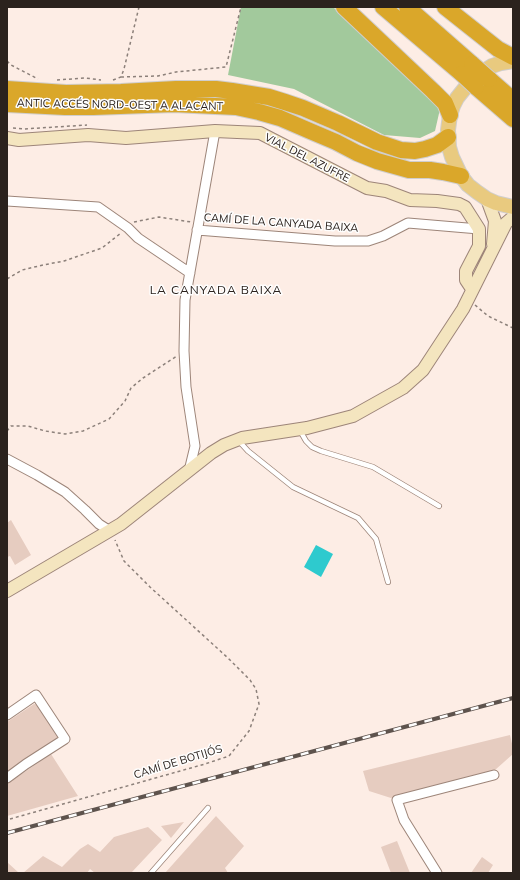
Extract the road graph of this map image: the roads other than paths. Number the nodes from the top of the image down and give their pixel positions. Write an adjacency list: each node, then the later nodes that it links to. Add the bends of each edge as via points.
1 (344, 7): 12 (highway, via 434,91)
2 (383, 7): 7 (highway)
3 (407, 7): 7 (highway)
4 (445, 7): 5 (highway, via 498,50)
5 (513, 57)
6 (513, 61): 12 (main road, via 492,66 476,76 460,94)
7 (467, 69): 8 (highway, bridge)
8 (483, 83): 10 (highway); 13 (highway)
9 (7, 89): 16 (highway, ANTIC ACCÉS NORD-OEST A ALACANT, via 66,93 216,89 286,102 377,142 402,150 426,149 438,145)
10 (513, 100)
11 (7, 104): 17 (highway, ANTIC ACCÉS NORD-OEST A ALACANT, via 65,107 174,104 236,107 280,118 377,161 409,170 430,170)
12 (450, 115): 16 (main road)
13 (513, 119)
14 (215, 131): 15 (street, VIAL DEL AZUFRE, via 126,138 88,135 19,140); 22 (street); 23 (street, VIAL DEL AZUFRE, via 260,133 367,188 410,200 459,204 465,207)
15 (10, 134)
16 (448, 137): 17 (main road, via 452,157)
17 (461, 176): 18 (main road, via 468,185)
18 (487, 199): 20 (main road); 24 (street, via 495,221)
19 (7, 200): 25 (street, via 98,207)
20 (513, 206)
21 (513, 217): 24 (street, via 506,223)
22 (198, 226): 23 (street, CAMÍ DE LA CANYADA BAIXA, via 336,241 368,241 408,223); 25 (street)
23 (480, 229): 26 (street, via 479,246 466,270)
24 (492, 253): 26 (street)
25 (190, 273): 30 (street, via 185,300 184,351 186,387 195,446)
26 (470, 294): 27 (street, via 423,370 403,388 353,416)
27 (301, 429): 28 (street); 31 (lane, via 312,447 373,468)
28 (237, 439): 30 (street, via 211,453); 33 (lane, via 293,487 358,518 376,539)
29 (7, 459): 32 (street, via 65,492)
30 (189, 471): 32 (street)
31 (439, 506)
32 (110, 531): 34 (street)
33 (388, 582)
34 (7, 591)
35 (7, 715): 37 (street, via 36,695 65,739)
36 (494, 775): 40 (street, via 397,800 404,820)
37 (7, 778)
38 (208, 808): 39 (lane)
39 (151, 873)
40 (436, 873)

